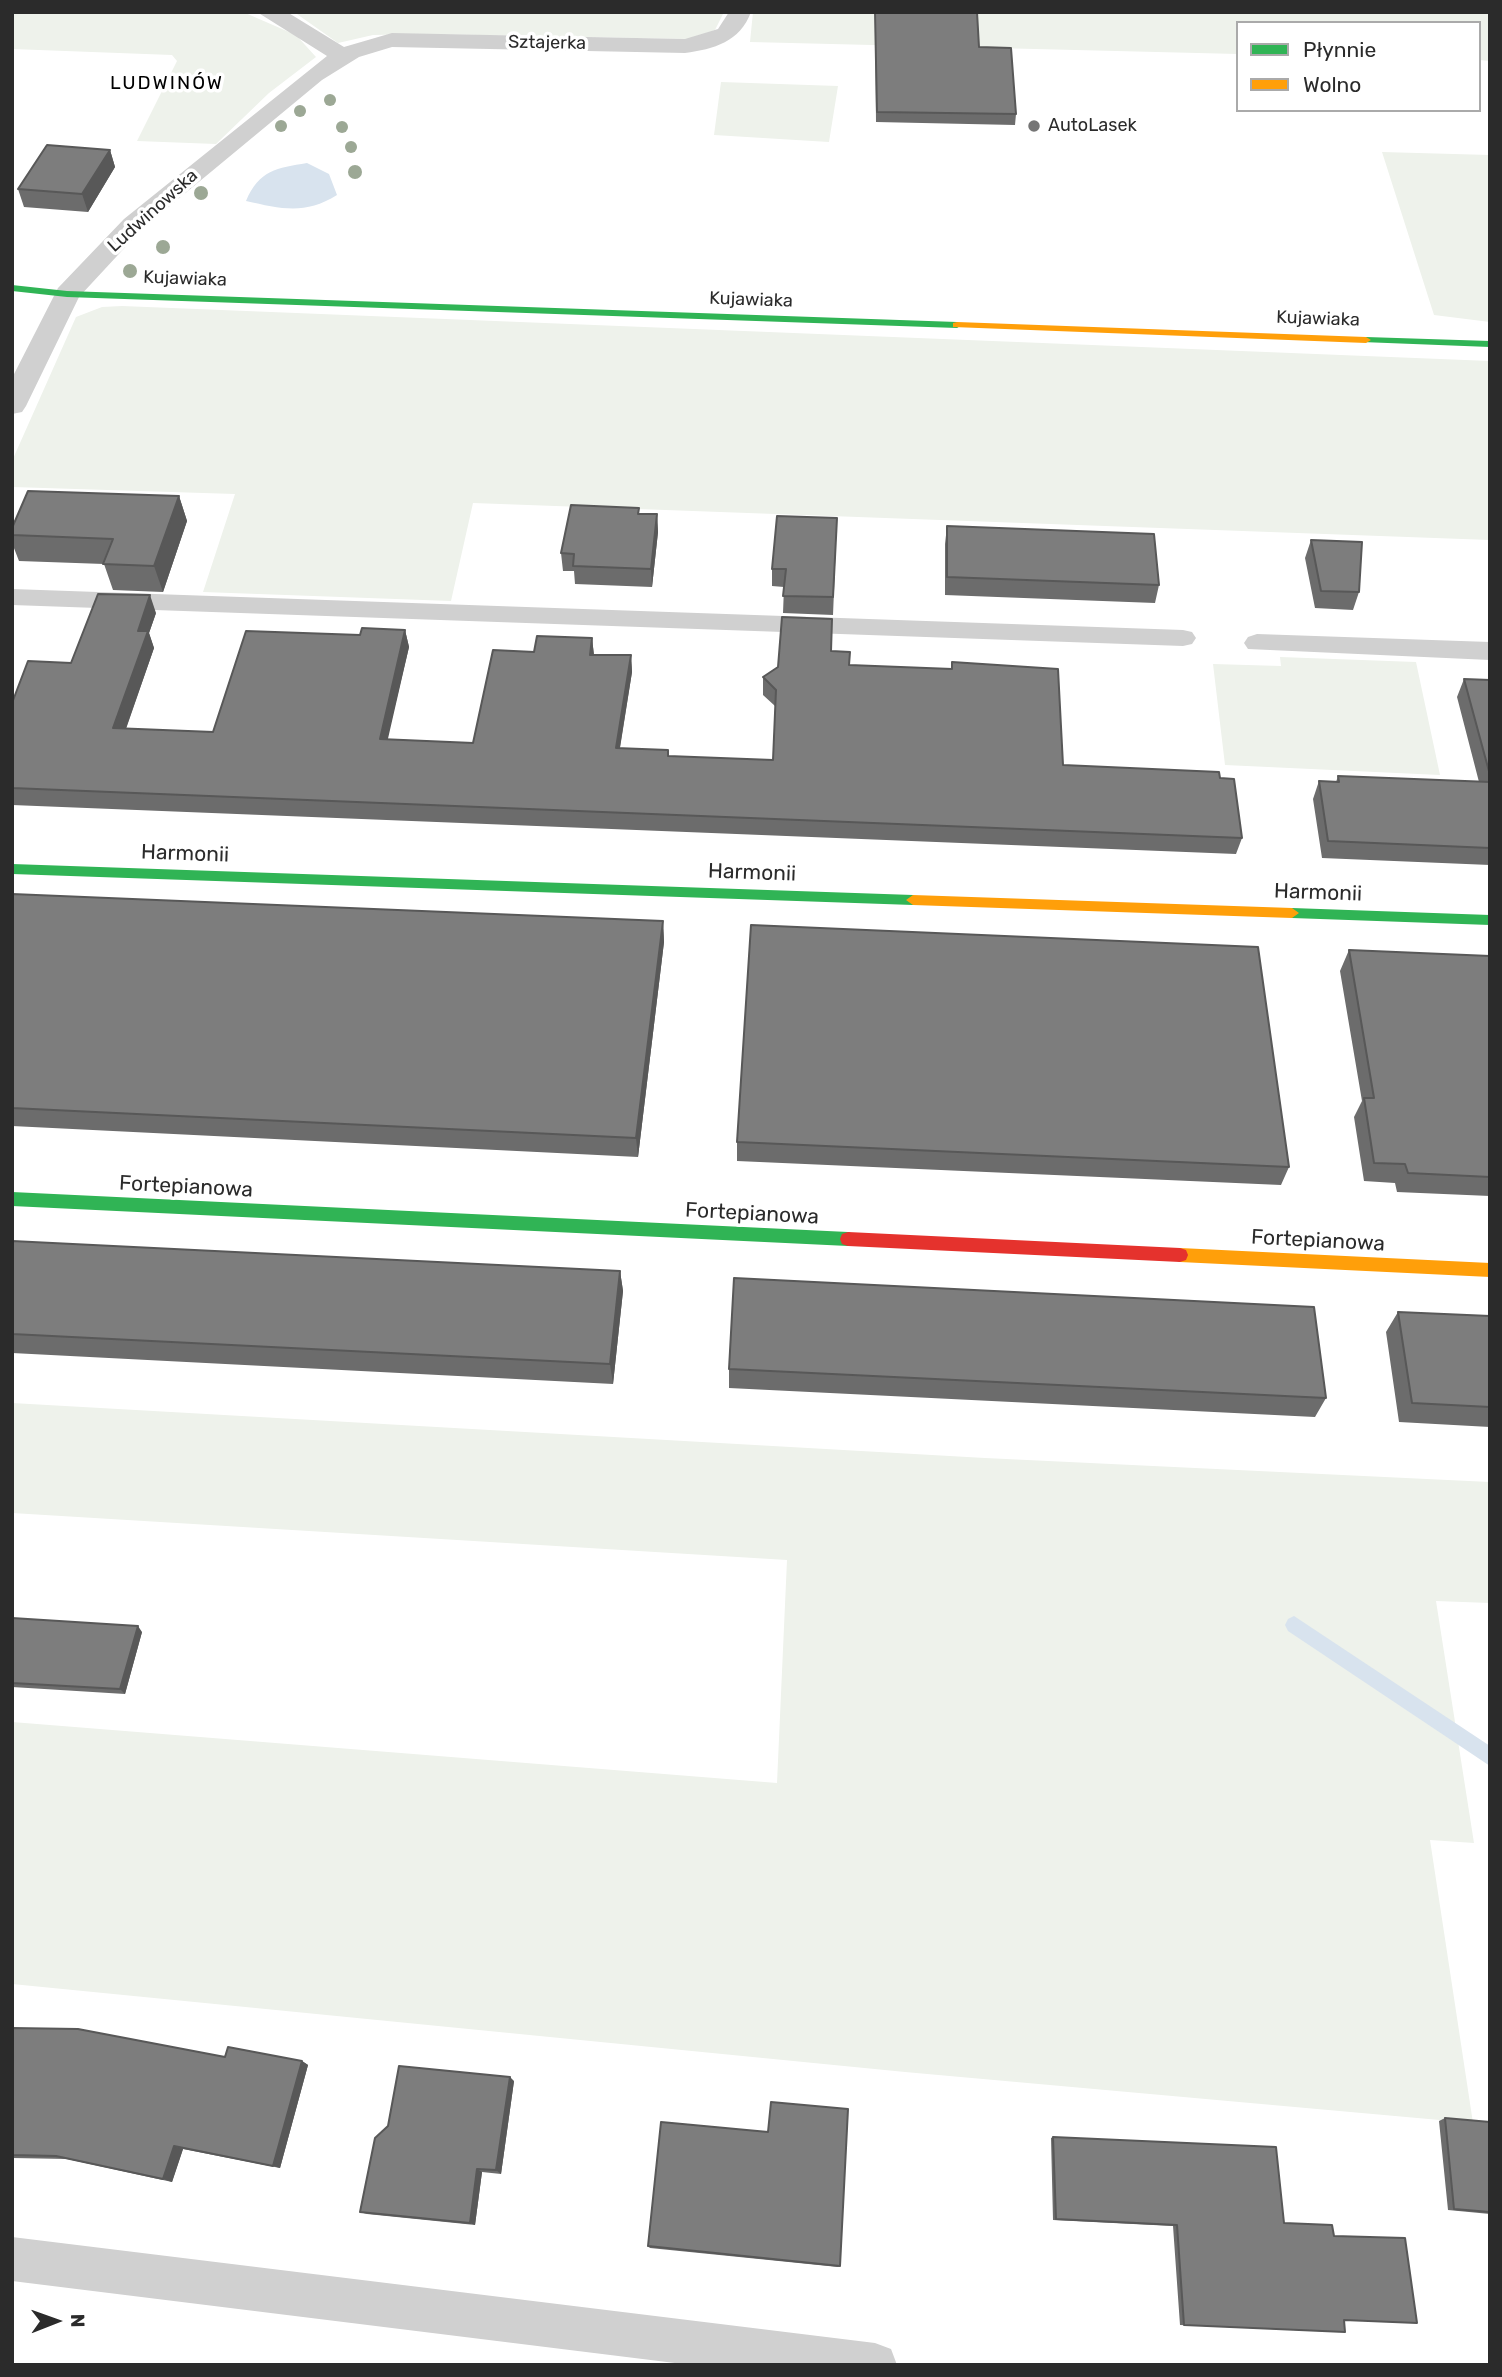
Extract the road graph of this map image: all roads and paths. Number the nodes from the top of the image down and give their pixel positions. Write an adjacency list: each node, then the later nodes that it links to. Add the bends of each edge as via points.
1 (268, 12): 3 (street)
2 (740, 12): 3 (street, Sztajerka, via 734,28 706,44 392,40)
3 (341, 56): 5 (street, Ludwinowska, via 133,224)
4 (12, 288): 5 (street, Kujawiaka)
5 (66, 294): 6 (street, Kujawiaka); 7 (street, Ludwinowska)
6 (1490, 344)
7 (12, 406)
8 (12, 597): 9 (lane)
9 (1184, 638)
10 (1256, 643): 11 (lane)
11 (1490, 651)
12 (12, 869): 13 (street, Harmonii)
13 (1490, 920)
14 (12, 1199): 15 (street, Fortepianowa)
15 (1490, 1270)
16 (12, 2259): 17 (lane)
17 (875, 2365)

